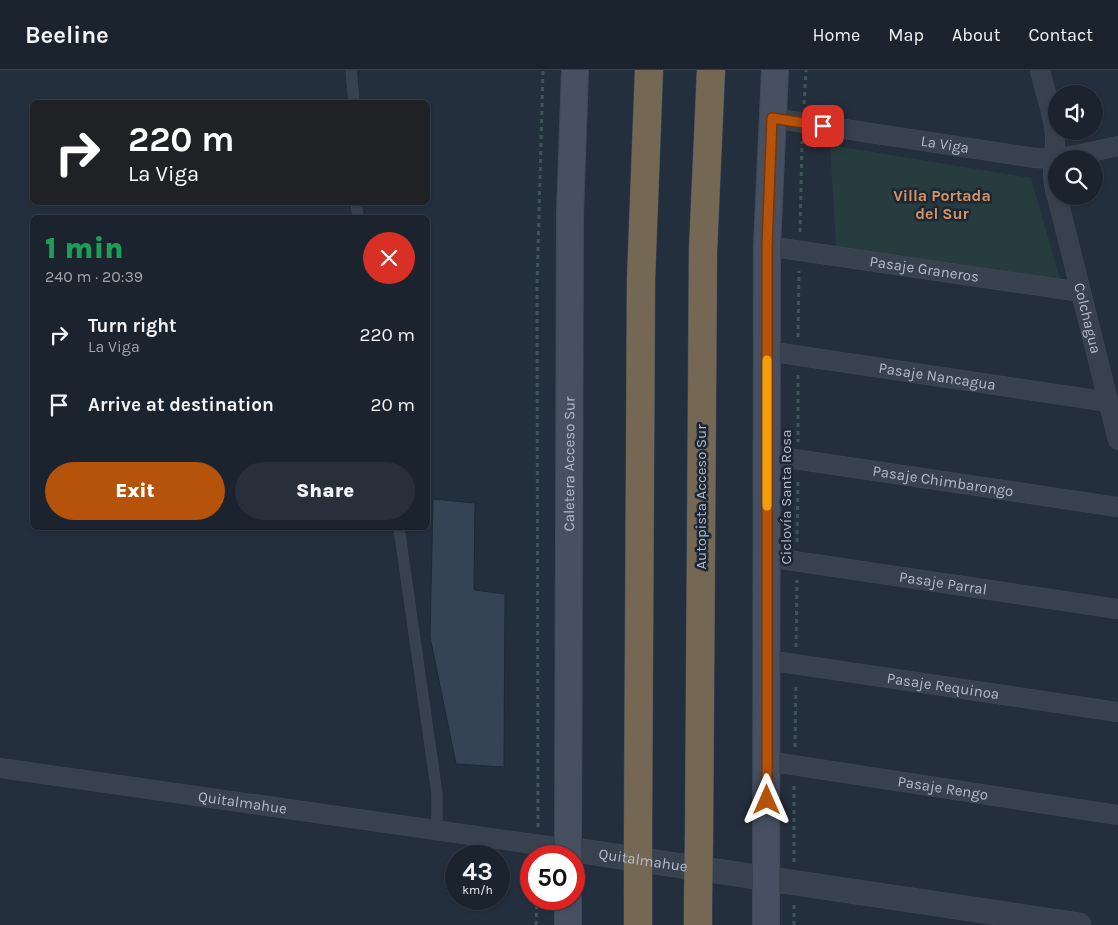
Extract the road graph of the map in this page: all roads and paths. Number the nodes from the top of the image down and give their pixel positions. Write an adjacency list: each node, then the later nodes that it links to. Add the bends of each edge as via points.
1 (351, 70): 9 (lane)
2 (543, 70): 39 (path, via 536,286)
3 (575, 70): 41 (main road, Caletera Acceso Sur, via 570,214)
4 (649, 70): 51 (highway, bridge, via 641,280)
5 (711, 70): 47 (highway, Autopista Acceso Sur, bridge, via 703,251)
6 (775, 70): 10 (main road)
7 (806, 70): 11 (path, Ciclovía Santa Rosa)
8 (1040, 70): 13 (street, Colchagua, via 1054,131)
9 (354, 100)
10 (772, 118): 11 (street, La Viga); 17 (main road)
11 (803, 123): 15 (street, La Viga); 18 (path, Ciclovía Santa Rosa)
12 (1118, 146): 14 (street, La Viga)
13 (1055, 150)
14 (1098, 150)
15 (1048, 158)
16 (1059, 205): 19 (street, Colchagua)
17 (767, 246): 18 (street, Pasaje Graneros); 20 (main road)
18 (800, 250): 19 (street, Pasaje Graneros); 21 (path, Ciclovía Santa Rosa)
19 (1081, 292): 22 (street, Colchagua)
20 (767, 351): 21 (street, Pasaje Nancagua); 24 (main road)
21 (798, 355): 22 (street, Pasaje Nancagua); 25 (path, Ciclovía Santa Rosa)
22 (1109, 402): 23 (street, Colchagua)
23 (1118, 440)
24 (767, 455): 25 (street, Pasaje Chimbarongo); 28 (main road)
25 (798, 459): 26 (street, Pasaje Chimbarongo); 29 (path, Ciclovía Santa Rosa)
26 (1118, 507)
27 (399, 530): 38 (lane, via 436,794)
28 (767, 556): 29 (street, Pasaje Parral); 31 (main road)
29 (797, 562): 30 (street, Pasaje Parral); 32 (path, Ciclovía Santa Rosa)
30 (1118, 609)
31 (767, 660): 32 (street, Pasaje Requinoa); 34 (main road)
32 (796, 664): 33 (street, Pasaje Requinoa); 35 (path, Ciclovía Santa Rosa)
33 (1118, 712)
34 (767, 761): 35 (street, Pasaje Rengo); 43 (main road)
35 (794, 765): 37 (street, Pasaje Rengo); 44 (path, Ciclovía Santa Rosa)
36 (0, 768): 38 (street, Quitalmahue)
37 (1118, 815)
38 (437, 830): 39 (street, Quitalmahue)
39 (538, 844): 40 (street, Quitalmahue)
40 (542, 845)
41 (568, 845)
42 (585, 854): 43 (street, Quitalmahue)
43 (766, 878): 44 (street, Quitalmahue); 52 (main road)
44 (794, 882): 48 (street, Quitalmahue); 53 (path, Ciclovía Santa Rosa)
45 (537, 910): 49 (path)
46 (568, 910): 50 (main road)
47 (698, 913)
48 (988, 918): 54 (street, Quitalmahue)
49 (536, 925)
50 (568, 925)
51 (638, 925)
52 (766, 925)
53 (794, 925)
54 (1079, 925)

